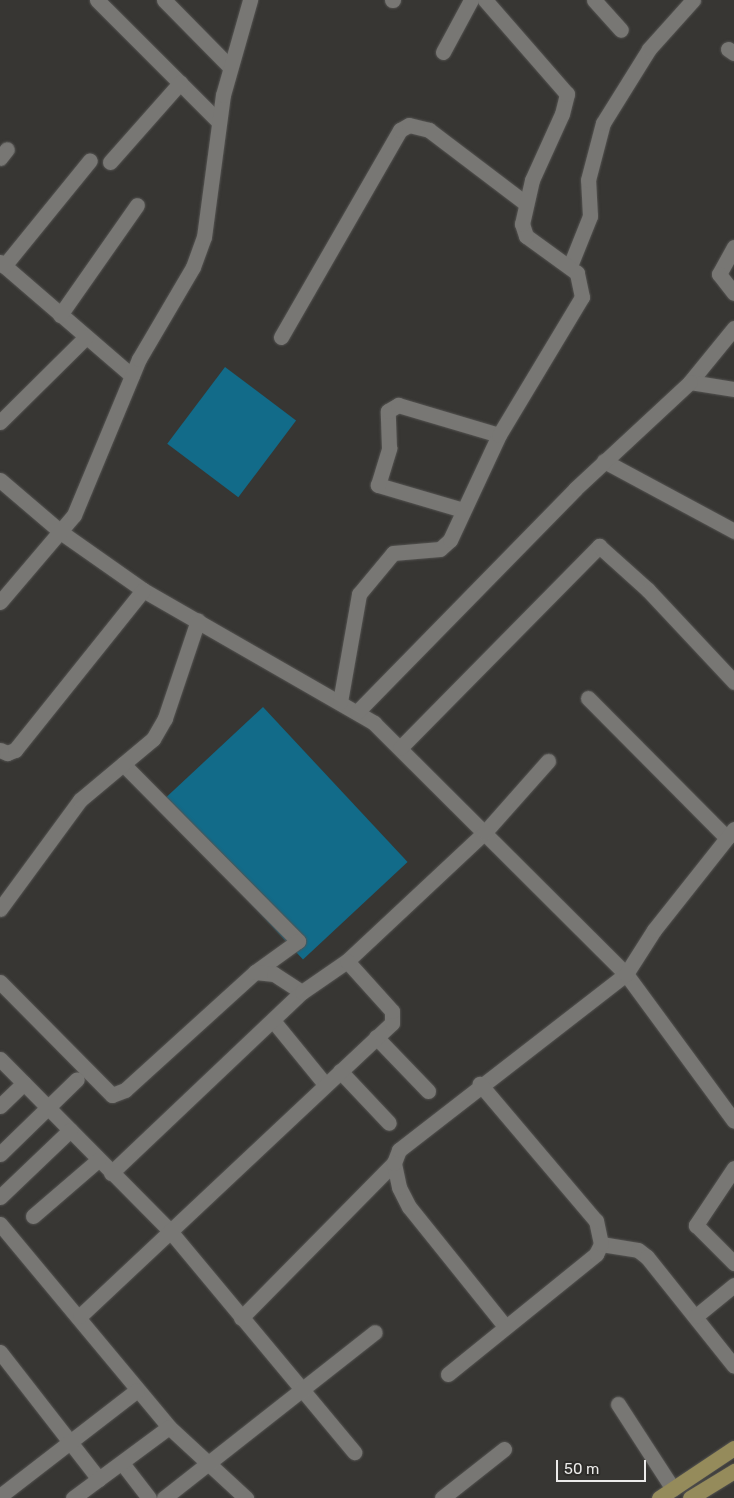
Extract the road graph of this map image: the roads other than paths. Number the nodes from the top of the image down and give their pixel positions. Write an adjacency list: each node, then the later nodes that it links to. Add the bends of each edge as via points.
1 (164, 0): 10 (street)
2 (250, 0): 10 (street)
3 (471, 0): 9 (street)
4 (485, 0): 16 (street, via 567,94)
5 (594, 0): 8 (street)
6 (693, 0): 19 (street, via 649,49 603,123 588,180 590,216)
7 (103, 2): 11 (street)
8 (621, 30)
9 (443, 52)
10 (230, 67): 12 (street)
11 (180, 83): 12 (street); 14 (street)
12 (218, 121): 25 (street, via 199,254)
13 (90, 160): 18 (street)
14 (110, 162)
15 (137, 205): 21 (street)
16 (523, 212): 19 (street, via 526,236); 24 (street, via 429,130 409,125 400,130)
17 (734, 247): 20 (street, via 719,274)
18 (2, 264): 21 (street)
19 (570, 266): 29 (street, via 581,280 579,304)
20 (734, 292)
21 (60, 315): 23 (street)
22 (734, 328): 26 (street)
23 (86, 337): 25 (street); 28 (street)
24 (281, 337)
25 (132, 376): 34 (street, via 88,488)
26 (690, 382): 27 (street); 30 (street)
27 (734, 389)
28 (0, 422)
29 (499, 435): 32 (street); 32 (street, via 398,404 388,411 389,448 378,485)
30 (604, 461): 33 (street); 41 (street)
31 (0, 480): 34 (street)
32 (464, 510): 40 (street, via 446,546 393,553 359,594)
33 (734, 531)
34 (62, 533): 35 (street); 36 (street)
35 (146, 591): 37 (street); 43 (street, via 15,750 7,753)
36 (0, 602)
37 (198, 620): 40 (street); 45 (street, via 160,728)
38 (734, 682): 42 (street, via 648,590 599,546)
39 (588, 698): 47 (street)
40 (340, 702): 41 (street)
41 (357, 712): 42 (street)
42 (400, 748): 46 (street)
43 (0, 750)
44 (548, 761): 46 (street)
45 (124, 764): 48 (street, via 80,800); 50 (street, via 298,941)
46 (485, 832): 49 (street); 51 (street)
47 (730, 834): 51 (street, via 654,930)
48 (0, 909)
49 (347, 961): 53 (street); 55 (street, via 392,1011 392,1023)
50 (254, 972): 52 (street, via 126,1090 112,1095); 53 (street, via 274,974)
51 (626, 974): 61 (street); 65 (street)
52 (0, 982)
53 (302, 992): 54 (street)
54 (275, 1023): 60 (street); 72 (street)
55 (376, 1038): 57 (street); 62 (street)
56 (0, 1059): 59 (street)
57 (340, 1070): 60 (street); 66 (street)
58 (77, 1079): 64 (street)
59 (24, 1082): 63 (street); 64 (street)
60 (325, 1084): 76 (street)
61 (480, 1084): 70 (street, via 408,1140); 77 (street, via 596,1221)
62 (428, 1091)
63 (0, 1106)
64 (49, 1108): 67 (street); 68 (street)
65 (734, 1121)
66 (389, 1123)
67 (70, 1130): 69 (street); 73 (street)
68 (0, 1154)
69 (98, 1160): 72 (street); 74 (street)
70 (394, 1163): 82 (street); 83 (street, via 399,1187 410,1207)
71 (734, 1168): 78 (street, via 696,1225)
72 (112, 1173): 76 (street)
73 (0, 1197)
74 (33, 1216)
75 (0, 1224): 80 (street)
76 (170, 1231): 80 (street); 82 (street)
77 (601, 1244): 81 (street, via 632,1248 647,1257); 83 (street, via 596,1254)
78 (734, 1263)
79 (734, 1285): 81 (street)
80 (80, 1316): 88 (street)
81 (696, 1316): 86 (street)
82 (241, 1318): 89 (street)
83 (504, 1325): 87 (street)
84 (375, 1332): 89 (street)
85 (0, 1352): 92 (street)
86 (734, 1366)
87 (448, 1374)
88 (137, 1390): 91 (street); 92 (street)
89 (299, 1391): 95 (street); 97 (street)
90 (618, 1404): 100 (street)
91 (169, 1427): 96 (street); 97 (street)
92 (70, 1442): 99 (street); 101 (street)
93 (734, 1448): 100 (main road)
94 (504, 1449): 106 (street)
95 (354, 1452)
96 (122, 1463): 99 (street); 103 (street)
97 (208, 1464): 104 (street); 105 (street)
98 (734, 1471): 108 (main road)
99 (99, 1479): 102 (street)
100 (673, 1489): 107 (main road)
101 (4, 1496)
102 (74, 1498)
103 (149, 1498)
104 (164, 1498)
105 (246, 1498)
106 (442, 1498)
107 (659, 1498)
108 (690, 1498)

